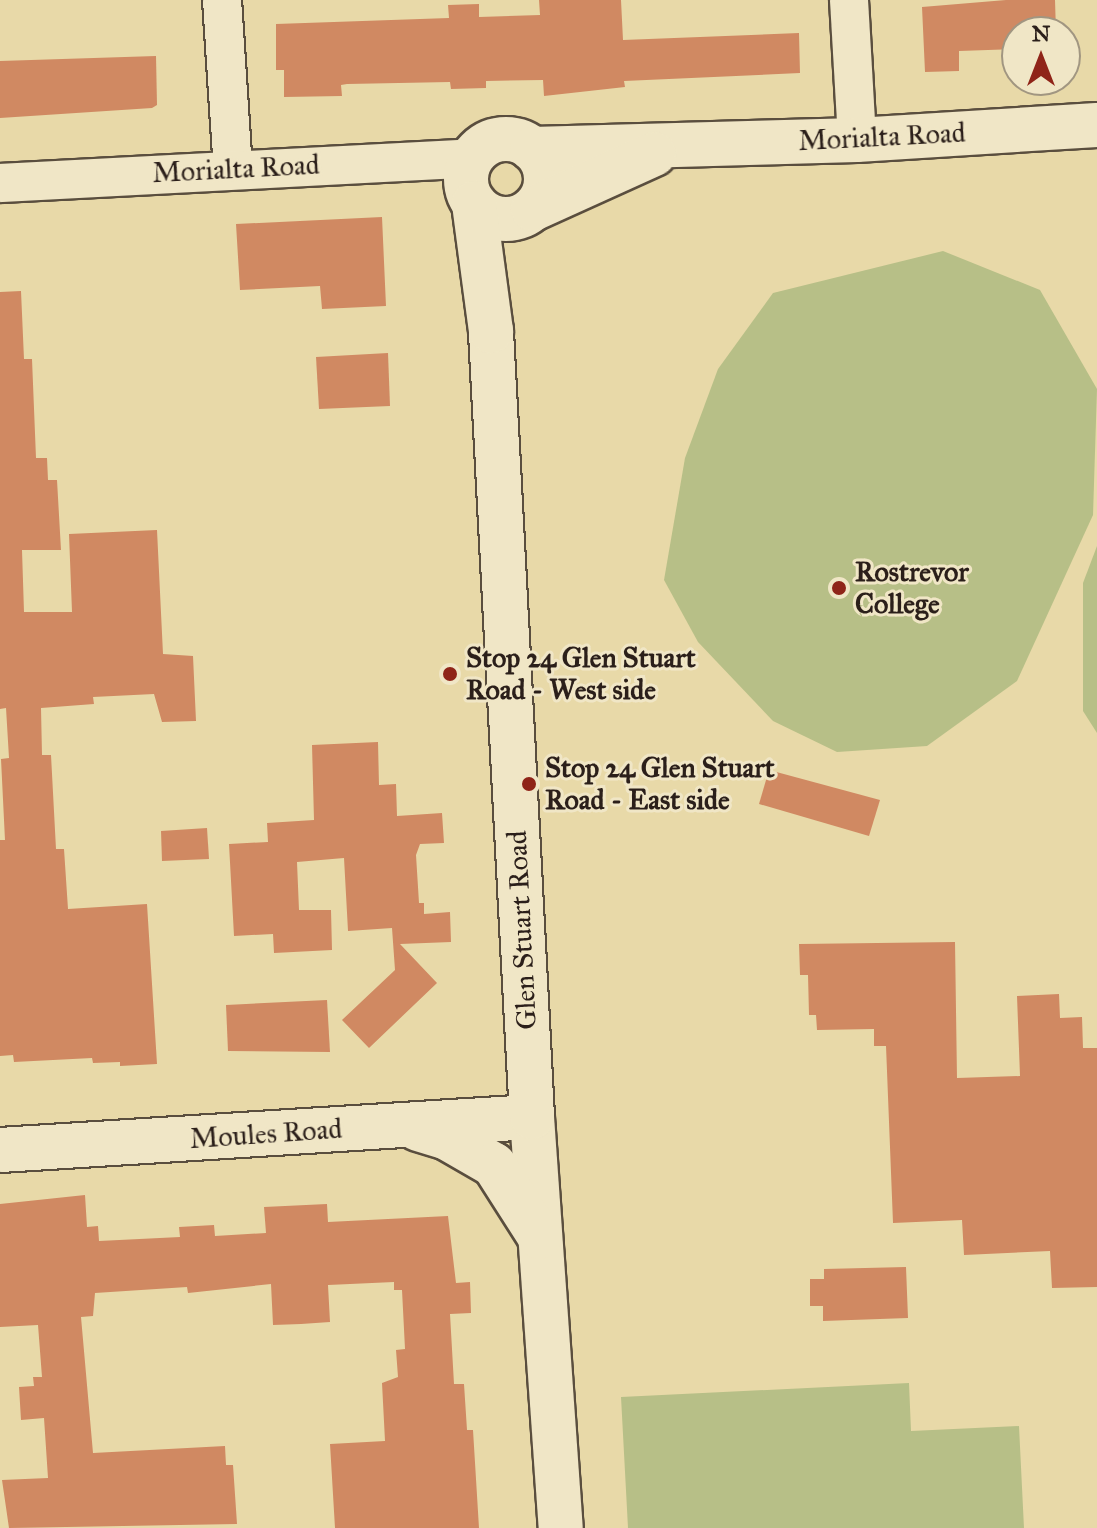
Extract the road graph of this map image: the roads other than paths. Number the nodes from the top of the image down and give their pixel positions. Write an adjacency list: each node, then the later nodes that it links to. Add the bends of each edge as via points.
1 (222, 0): 8 (street)
2 (849, 0): 4 (street)
3 (1097, 125): 4 (main road, Morialta Road)
4 (857, 140): 5 (main road, Morialta Road)
5 (667, 148): 6 (main road, Morialta Road); 11 (main road, Morialta Road)
6 (532, 149): 7 (main road, via 520,142 493,141); 11 (main road, via 546,179)
7 (473, 158): 8 (street, Morialta Road); 10 (main road, via 466,181)
8 (233, 169): 9 (street, Morialta Road)
9 (0, 183)
10 (474, 203): 11 (main road, via 496,218); 12 (main road, Glen Stuart Road)
11 (528, 212): 12 (main road, Glen Stuart Road)
12 (491, 331): 13 (main road, Glen Stuart Road)
13 (532, 1117): 14 (main road, Moules Road); 16 (main road, Glen Stuart Road)
14 (404, 1125): 15 (main road, Moules Road); 16 (main road, via 447,1138 494,1165)
15 (0, 1150)
16 (540, 1237): 17 (main road, Glen Stuart Road)
17 (561, 1528)

